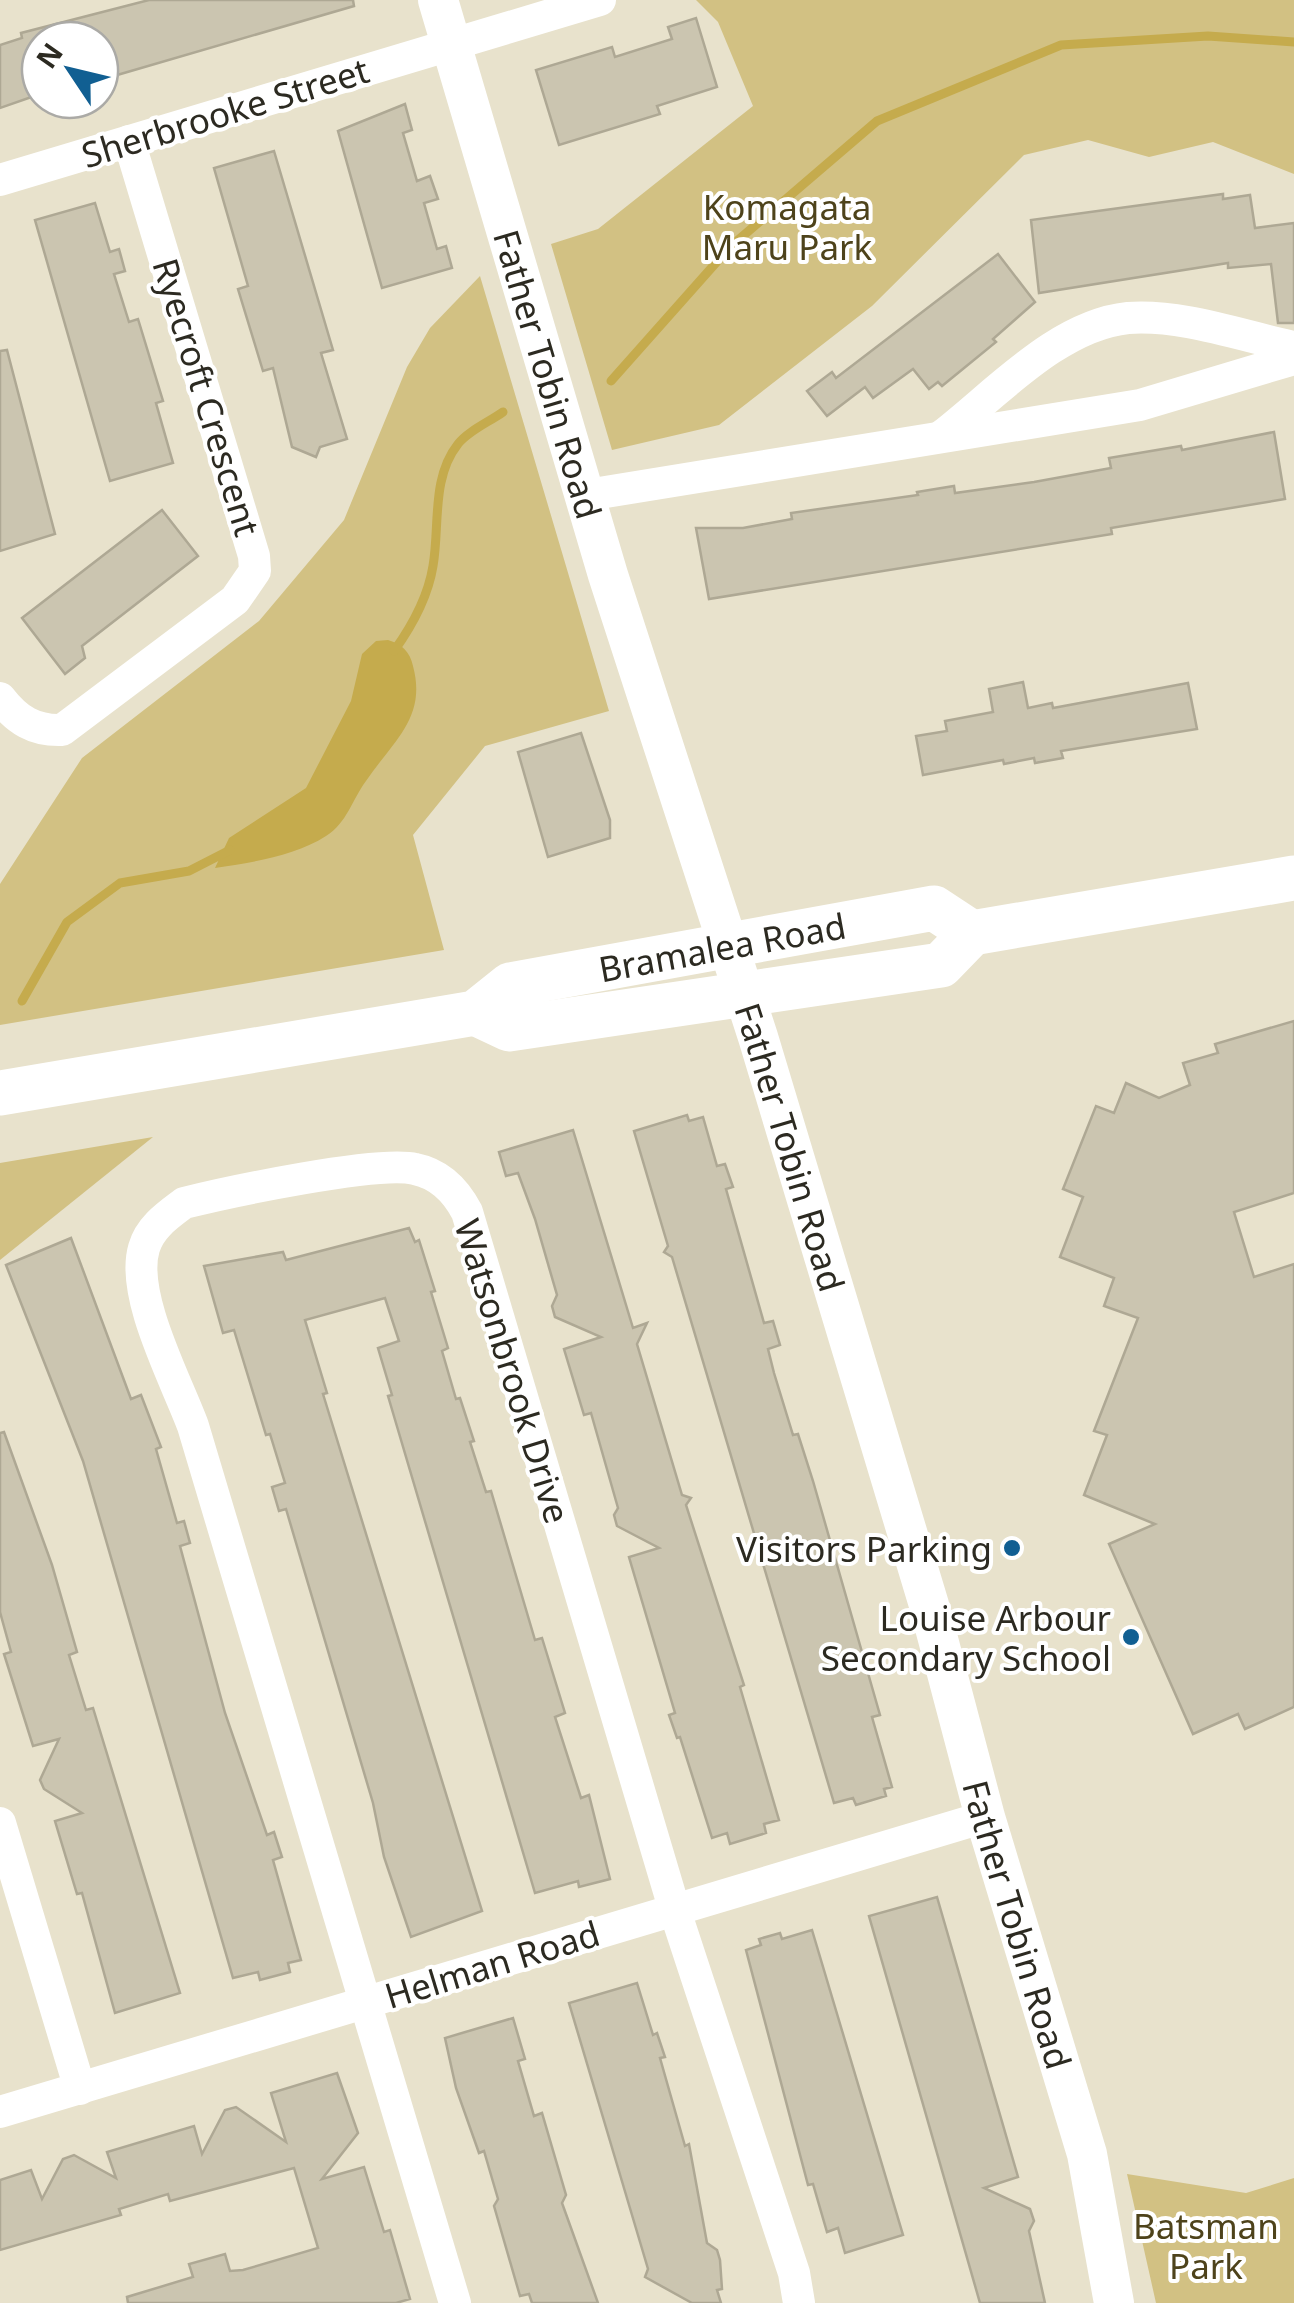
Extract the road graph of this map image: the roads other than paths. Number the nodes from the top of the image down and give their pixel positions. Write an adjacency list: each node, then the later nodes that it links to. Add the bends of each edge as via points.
1 (438, 0): 3 (street, Father Tobin Road)
2 (600, 0): 3 (street, Sherbrooke Street)
3 (451, 45): 4 (street, Sherbrooke Street); 9 (street, Father Tobin Road)
4 (129, 141): 5 (street, Sherbrooke Street); 10 (street, Ryecroft Crescent, via 254,571 235,600 62,730 24,723)
5 (0, 180)
6 (1294, 347): 8 (street, via 1168,320 1110,322 1054,348)
7 (1294, 359): 8 (street, via 1140,406)
8 (938, 440): 9 (street)
9 (587, 495): 13 (street, Father Tobin Road)
10 (0, 698)
11 (1294, 878): 12 (main road)
12 (972, 933): 13 (main road, Bramalea Road, via 934,908); 14 (main road, Bramalea Road, via 942,965)
13 (728, 945): 14 (street, Father Tobin Road); 15 (main road, Bramalea Road, via 510,984)
14 (744, 994): 15 (main road, Bramalea Road, via 509,1029); 17 (street, Father Tobin Road)
15 (475, 1013): 16 (main road, Bramalea Road)
16 (0, 1093)
17 (985, 1817): 19 (street, Helman Road); 25 (street, Father Tobin Road, via 1091,2170)
18 (0, 1823): 21 (street)
19 (674, 1908): 20 (street, Helman Road); 20 (street, Watsonbrook Drive, via 473,1230 456,1192 428,1173 390,1167 184,1202 144,1245 143,1293 193,1426); 24 (street, Watsonbrook Drive)
20 (365, 2004): 21 (street, Helman Road); 23 (street, Watsonbrook Drive)
21 (80, 2089): 22 (street, Helman Road)
22 (0, 2112)
23 (455, 2303)
24 (799, 2303)
25 (1114, 2303)

